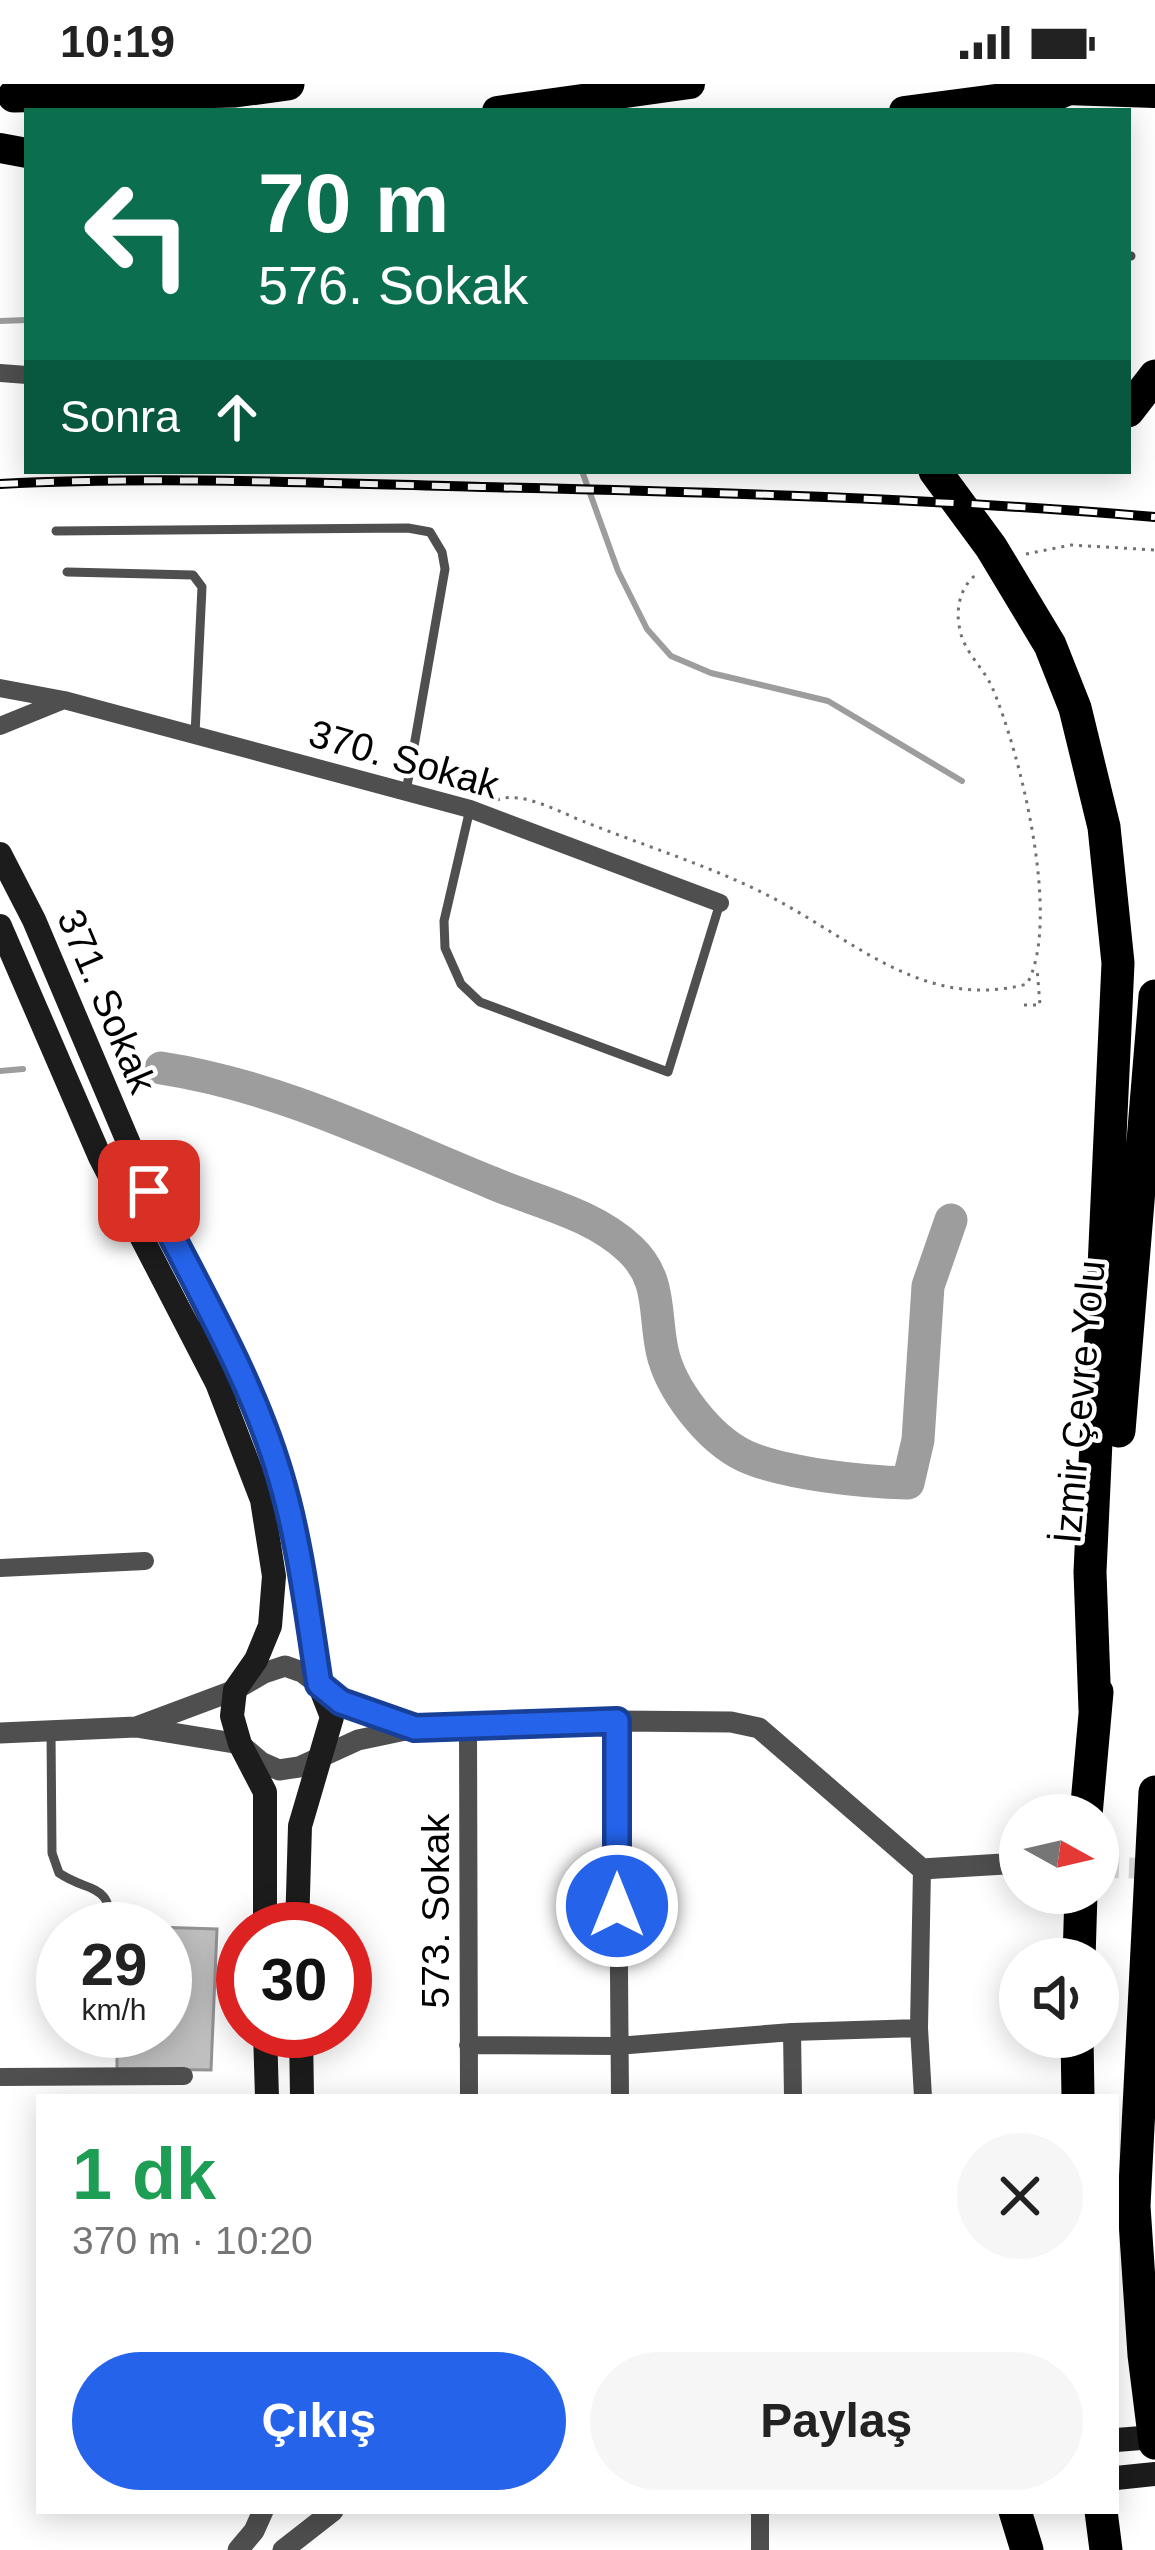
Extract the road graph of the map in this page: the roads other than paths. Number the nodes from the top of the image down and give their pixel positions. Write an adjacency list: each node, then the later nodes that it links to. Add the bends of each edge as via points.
1 (288, 84): 5 (highway)
2 (690, 84): 7 (highway)
3 (1065, 91): 4 (highway); 8 (highway); 9 (highway)
4 (1155, 93)
5 (7, 95): 6 (highway)
6 (100, 108)
7 (518, 108)
8 (928, 108)
9 (1023, 108)
10 (1155, 376): 11 (highway)
11 (1131, 407)
12 (937, 474): 29 (highway, via 1050,645 1075,708 1104,827 1118,963 1090,1572)
13 (56, 531): 19 (lane, via 430,532 445,569)
14 (67, 572): 18 (lane, via 193,575 202,587)
15 (0, 688): 16 (street, 370. Sokak)
16 (64, 700): 17 (street); 18 (street, 370. Sokak)
17 (0, 726)
18 (195, 736): 19 (street, 370. Sokak)
19 (406, 792): 20 (street, 370. Sokak)
20 (470, 809): 22 (street, 370. Sokak); 22 (lane, via 443,934 454,973 479,1002 668,1072)
21 (0, 854): 27 (main road, 371. Sokak, via 264,1429 296,1538)
22 (720, 903)
23 (0, 926): 28 (main road, 371. Sokak, via 100,1157 217,1383 262,1500 274,1576 271,1626)
24 (1155, 996): 29 (highway, İzmir Çevre Yolu)
25 (145, 1561): 26 (street)
26 (0, 1568)
27 (319, 1684): 28 (street, via 285,1666); 33 (street, via 341,1702); 37 (main road, 371. Sokak, via 332,1717)
28 (235, 1690): 32 (street); 36 (main road)
29 (1095, 1710): 39 (highway, İzmir Çevre Yolu)
30 (617, 1721): 31 (street); 41 (street, via 759,1729); 48 (street)
31 (469, 1726): 33 (street); 47 (street, 573. Sokak)
32 (136, 1727): 34 (street); 36 (street)
33 (415, 1728): 37 (street)
34 (51, 1731): 35 (street); 42 (lane, via 52,1853 59,1873)
35 (0, 1732)
36 (239, 1744): 37 (street, via 280,1770); 43 (main road, via 265,1792)
37 (317, 1756): 44 (main road, 371. Sokak, via 300,1826)
38 (1155, 1792): 62 (highway, via 1134,2206)
39 (1088, 1794)
40 (999, 1864): 41 (street)
41 (922, 1869): 45 (street)
42 (109, 1902)
43 (265, 1902)
44 (299, 1902)
45 (919, 2028): 46 (street); 59 (street)
46 (792, 2032): 48 (street); 58 (street)
47 (468, 2045): 48 (street); 56 (street, 573. Sokak)
48 (617, 2045): 57 (street)
49 (266, 2058): 54 (main road)
50 (301, 2058): 55 (main road)
51 (1077, 2058): 60 (highway)
52 (184, 2076): 53 (street)
53 (0, 2077)
54 (267, 2094)
55 (302, 2094)
56 (469, 2094)
57 (620, 2094)
58 (793, 2094)
59 (923, 2094)
60 (1078, 2094)
61 (1119, 2440): 62 (main road)
62 (1155, 2440)
63 (1155, 2474): 64 (main road)
64 (1119, 2477)
65 (329, 2514): 71 (street)
66 (760, 2514): 72 (street)
67 (1017, 2514): 73 (highway)
68 (1101, 2514): 74 (highway)
69 (258, 2530): 70 (street)
70 (238, 2550)
71 (283, 2550)
72 (760, 2550)
73 (1027, 2550)
74 (1106, 2550)

